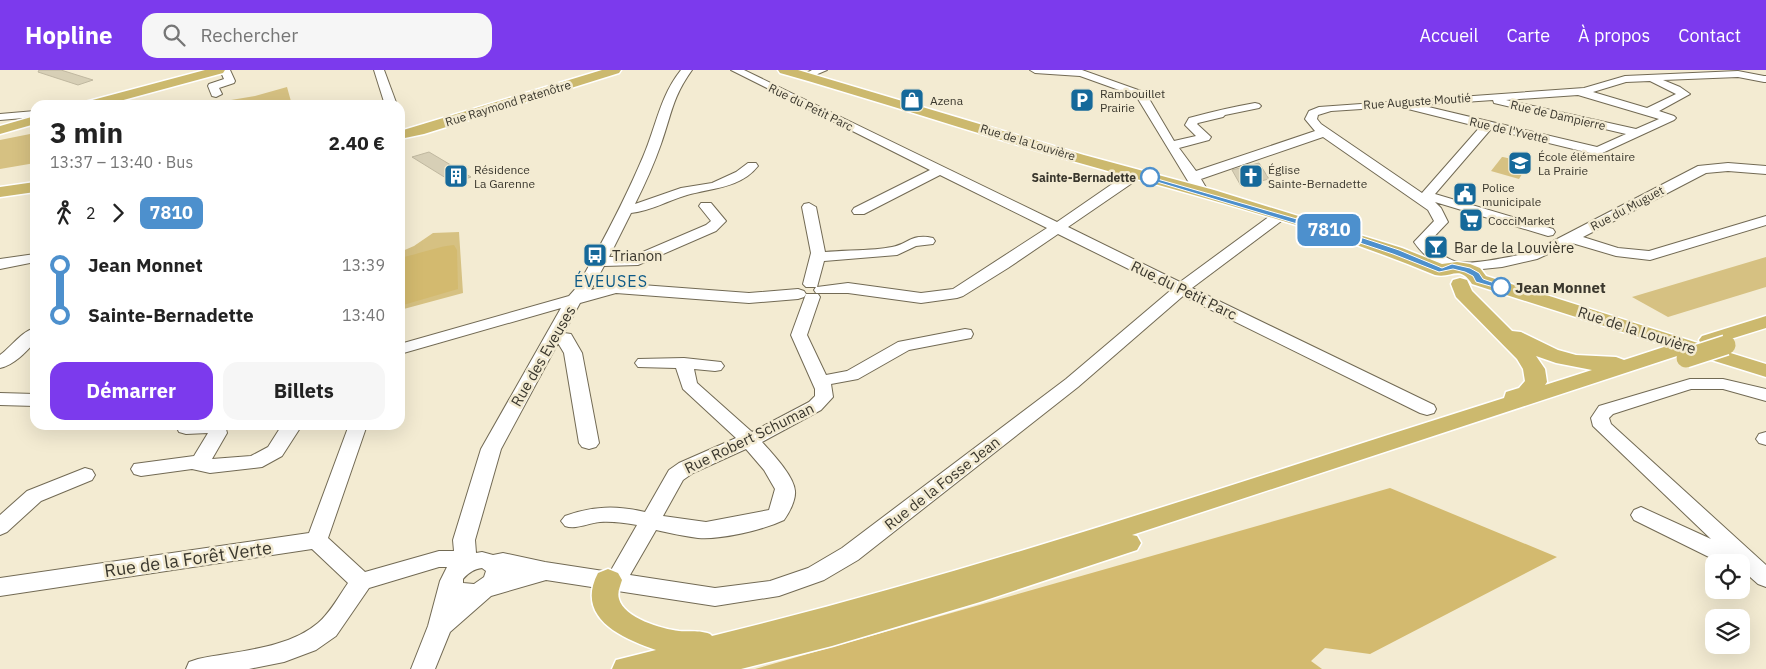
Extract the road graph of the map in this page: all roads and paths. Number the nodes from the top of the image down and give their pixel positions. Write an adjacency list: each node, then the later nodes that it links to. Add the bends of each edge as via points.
1 (219, 70): 16 (main road)
2 (224, 70): 14 (street, via 230,81 213,86)
3 (379, 70): 17 (street)
4 (615, 70): 26 (main road, Rue Raymond Patenôtre)
5 (687, 70): 41 (street, Rue des Eveuses, via 675,82 652,152)
6 (736, 70): 31 (street, Rue du Petit Parc)
7 (784, 70): 10 (main road, Rue de la Louvière)
8 (822, 70): 10 (street)
9 (1035, 70): 29 (street, via 1081,73 1137,93)
10 (806, 76): 33 (main road, Rue de la Louvière)
11 (1646, 78): 12 (street, Rue Auguste Moutié, via 1738,74); 13 (street, Rue Auguste Moutié, via 1618,80); 20 (street, via 1684,94)
12 (1765, 80)
13 (1577, 91): 15 (street, Rue Auguste Moutié); 20 (street, Rue de l'Yvette)
14 (216, 94)
15 (1478, 97): 18 (street, Rue Auguste Moutié); 28 (street, Rue de Dampierre)
16 (108, 100)
17 (389, 100)
18 (1394, 103): 24 (street, Rue de l'Yvette); 27 (street, Rue Auguste Moutié, via 1315,111 1311,116 1312,122)
19 (1255, 106): 29 (street, via 1193,120 1191,126 1206,137)
20 (1648, 112): 28 (street, Rue de l'Yvette, via 1670,118)
21 (30, 114): 22 (street)
22 (0, 117)
23 (30, 121): 25 (main road)
24 (1488, 125): 28 (street, Rue de l'Yvette, via 1598,151); 38 (street)
25 (0, 130)
26 (405, 132)
27 (1324, 132): 34 (street, via 1218,167); 38 (street, Rue Auguste Moutié)
28 (1638, 133)
29 (1171, 146): 34 (street)
30 (752, 166): 41 (street, via 715,186)
31 (940, 170): 42 (street); 45 (street, Rue du Petit Parc)
32 (1766, 170): 47 (street, Rue du Muguet, via 1703,169)
33 (1136, 174): 35 (main road, Rue de la Louvière); 45 (street)
34 (1194, 180): 35 (main road, Rue de la Louvière); 35 (street, via 1184,178); 43 (main road, Rue de la Louvière)
35 (1169, 182)
36 (30, 188): 37 (main road)
37 (0, 192)
38 (1424, 198): 46 (street, via 1440,199); 53 (street, Rue Auguste Moutié, via 1442,220 1421,242 1427,250)
39 (706, 206): 51 (street, via 719,221 711,228 633,262)
40 (809, 207): 49 (street, Rue Robert Schuman)
41 (627, 209): 51 (street, Rue des Eveuses)
42 (859, 211)
43 (1279, 216): 53 (main road, Rue de la Louvière); 54 (street, Rue de la Fosse Jean)
44 (1766, 220): 47 (street, via 1650,256 1626,254)
45 (1058, 227): 54 (street, Rue du Petit Parc); 55 (street, via 957,293 921,298 848,288)
46 (1548, 232)
47 (1570, 238): 53 (street, Rue du Muguet, via 1537,255)
48 (928, 241): 49 (street, via 913,242 897,251)
49 (818, 257): 55 (street, Rue Robert Schuman)
50 (30, 259): 52 (street)
51 (599, 261): 56 (street, Rue des Eveuses)
52 (0, 264)
53 (1466, 273): 57 (main road, via 1463,293); 71 (main road, Rue de la Louvière)
54 (1182, 289): 77 (street, Rue du Petit Parc); 94 (street, Rue de la Fosse Jean, via 1072,383 850,554 823,570 770,590 715,597)
55 (811, 291): 56 (street, via 749,298 621,288); 72 (street, Rue Robert Schuman, via 799,334)
56 (574, 300): 62 (street, Rue des Eveuses); 64 (street)
57 (1485, 316): 66 (main road, via 1527,344 1566,359 1607,364); 76 (main road, via 1525,355 1534,369 1536,382 1526,392)
58 (1766, 322): 63 (main road)
59 (1766, 332): 63 (main road)
60 (966, 334): 72 (street, via 904,346 852,375)
61 (30, 338): 67 (street)
62 (553, 338): 82 (street, via 565,338 573,353); 91 (street, Rue des Eveuses, via 499,432 484,468 464,540)
63 (1717, 342): 65 (main road, bridge)
64 (405, 347)
65 (1678, 355): 66 (main road); 103 (main road, via 980,591 832,634)
66 (1648, 360): 76 (main road)
67 (0, 363)
68 (644, 363): 69 (street)
69 (684, 363): 70 (street); 81 (street, via 689,385 709,400)
70 (715, 366)
71 (1766, 371)
72 (821, 381): 81 (street, Rue Robert Schuman, via 825,394 821,402)
73 (1766, 395): 93 (street, via 1723,384 1690,384 1606,410 1600,418 1602,426)
74 (0, 399): 75 (street)
75 (30, 400)
76 (1489, 409): 98 (main road, via 966,579)
77 (1427, 410)
78 (218, 430): 83 (street)
79 (288, 430): 83 (street, via 275,451 254,462)
80 (356, 430): 90 (street)
81 (748, 440): 87 (street, Rue Robert Schuman, via 676,475); 87 (street, via 781,478 786,492 778,514 768,519 701,531)
82 (589, 443)
83 (199, 464): 84 (street, via 192,462)
84 (141, 469)
85 (85, 474): 89 (street, via 34,496)
86 (1641, 515): 93 (street)
87 (650, 520): 88 (street, via 602,513 585,514); 94 (street, Rue Robert Schuman)
88 (572, 521)
89 (0, 527)
90 (317, 540): 95 (street); 96 (street, Rue de la Forêt Verte)
91 (466, 566): 92 (street, Rue de la Fosse Jean, via 503,561); 95 (street, via 416,566); 97 (street, via 498,571 494,582); 97 (street, via 454,590 463,594); 99 (street, Rue des Eveuses)
92 (545, 571): 94 (street, Rue de la Fosse Jean); 97 (street, Rue de la Fosse Jean)
93 (1754, 571)
94 (612, 581): 98 (main road, via 605,586 608,610 632,629 671,642 705,642 789,623)
95 (361, 582): 100 (street, via 328,629 308,643 284,652)
96 (0, 587)
97 (486, 589): 99 (street, Rue des Eveuses)
98 (808, 623): 102 (main road)
99 (440, 626): 101 (street, Rue des Eveuses)
100 (198, 669)
101 (423, 669)
102 (627, 669)
103 (692, 669)

